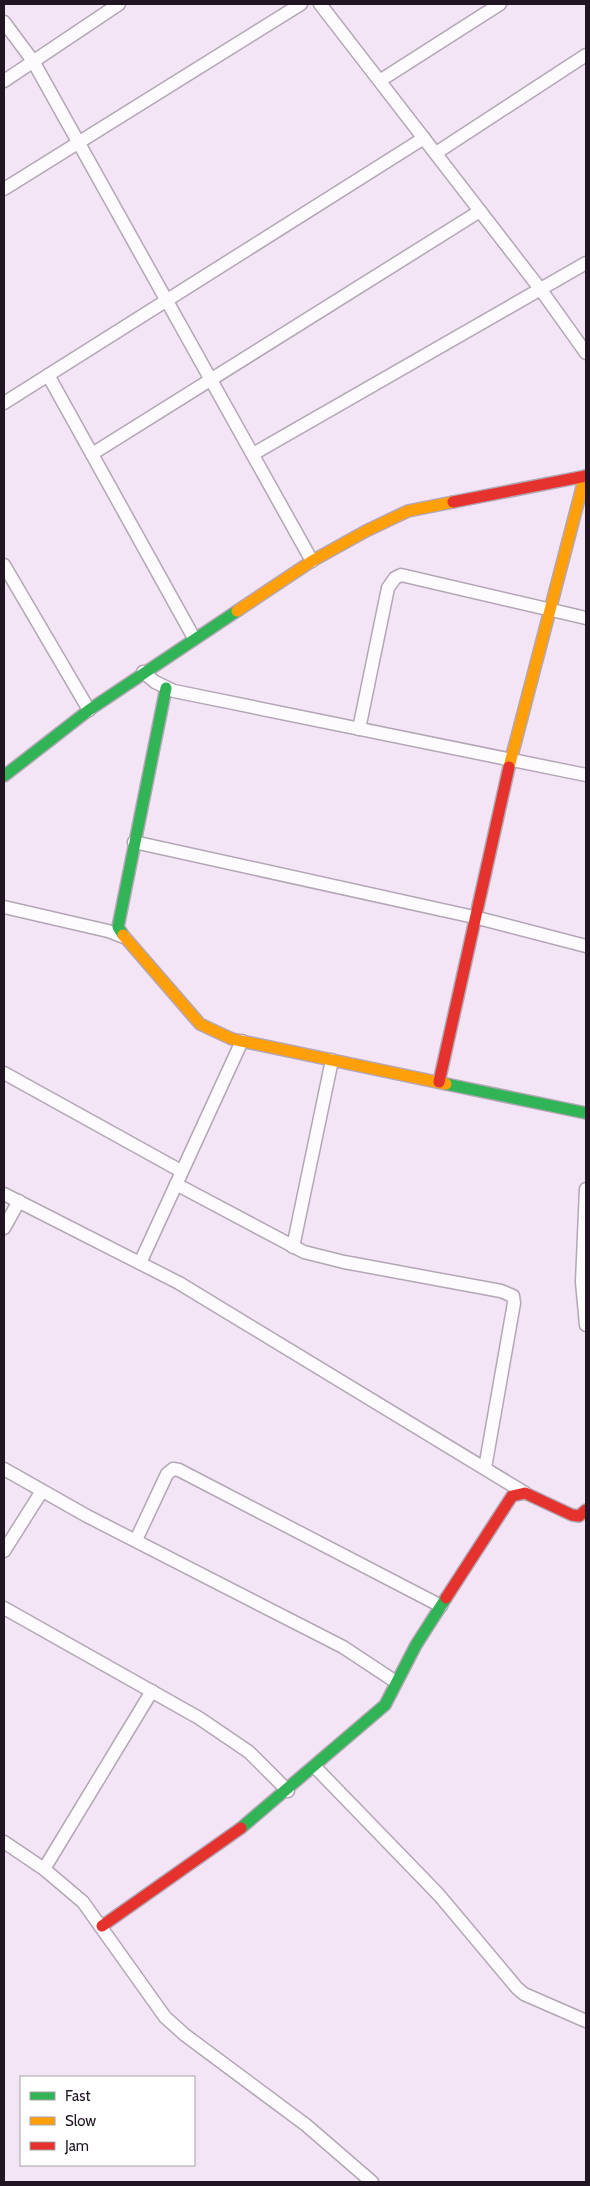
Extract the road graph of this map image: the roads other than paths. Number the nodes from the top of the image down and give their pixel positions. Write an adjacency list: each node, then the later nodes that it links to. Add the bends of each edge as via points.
1 (119, 4): 7 (street)
2 (301, 4): 11 (street)
3 (322, 4): 8 (street)
4 (500, 4): 8 (street)
5 (4, 22): 7 (street)
6 (586, 56): 12 (street)
7 (33, 61): 9 (street); 11 (street)
8 (381, 80): 10 (street)
9 (4, 81)
10 (424, 138): 12 (street); 17 (street)
11 (79, 143): 13 (street); 17 (street)
12 (436, 153): 14 (street)
13 (4, 189)
14 (480, 211): 16 (street); 20 (street)
15 (586, 263): 16 (street)
16 (541, 290): 18 (street); 23 (street)
17 (166, 299): 19 (street); 20 (street)
18 (586, 353)
19 (48, 375): 21 (street); 22 (street)
20 (211, 379): 22 (street); 23 (street)
21 (4, 403)
22 (92, 454): 29 (street)
23 (253, 454): 25 (street)
24 (586, 476): 25 (street, via 408,511); 27 (street)
25 (312, 561): 29 (street)
26 (4, 565): 32 (street)
27 (550, 610): 28 (street); 33 (street, via 401,575 395,578 388,588); 34 (street)
28 (586, 618)
29 (194, 638): 30 (street)
30 (143, 672): 31 (street); 32 (street)
31 (166, 688): 33 (street); 37 (street)
32 (89, 710): 36 (street)
33 (359, 729): 34 (street)
34 (511, 760): 35 (street); 39 (street)
35 (586, 775)
36 (4, 776)
37 (134, 842): 39 (street); 40 (street, via 118,916 118,927)
38 (4, 907): 40 (street)
39 (474, 916): 41 (street); 45 (street)
40 (124, 937): 42 (street, via 200,1024 220,1035)
41 (586, 946)
42 (242, 1041): 43 (street); 47 (street)
43 (332, 1060): 45 (street); 53 (street)
44 (4, 1073): 47 (street)
45 (439, 1082): 46 (street)
46 (586, 1113)
47 (181, 1172): 48 (street)
48 (176, 1184): 53 (street); 54 (street)
49 (586, 1189): 55 (street, via 582,1282)
50 (4, 1194): 51 (street)
51 (20, 1202): 52 (street); 54 (street)
52 (4, 1228)
53 (293, 1247): 56 (street, via 344,1262 501,1291 513,1296)
54 (140, 1263): 56 (street, via 225,1310)
55 (586, 1325)
56 (485, 1468): 59 (street)
57 (4, 1469): 58 (street)
58 (42, 1491): 61 (street); 62 (street)
59 (524, 1493): 60 (street, via 572,1515 579,1516); 63 (street, via 515,1493 508,1500)
60 (586, 1510)
61 (136, 1540): 63 (street, via 167,1474 173,1469 179,1470); 65 (street, via 343,1647)
62 (4, 1551)
63 (441, 1606): 65 (street)
64 (4, 1608): 66 (street)
65 (396, 1682): 67 (street, via 385,1704 372,1718)
66 (152, 1691): 68 (street, via 249,1752); 70 (street)
67 (315, 1767): 68 (street); 72 (street, via 440,1896 517,1988)
68 (288, 1791): 71 (street, via 175,1877)
69 (4, 1842): 70 (street)
70 (44, 1869): 71 (street, via 83,1902)
71 (102, 1926): 73 (street, via 165,2017 306,2125)
72 (586, 2021)
73 (372, 2182)

